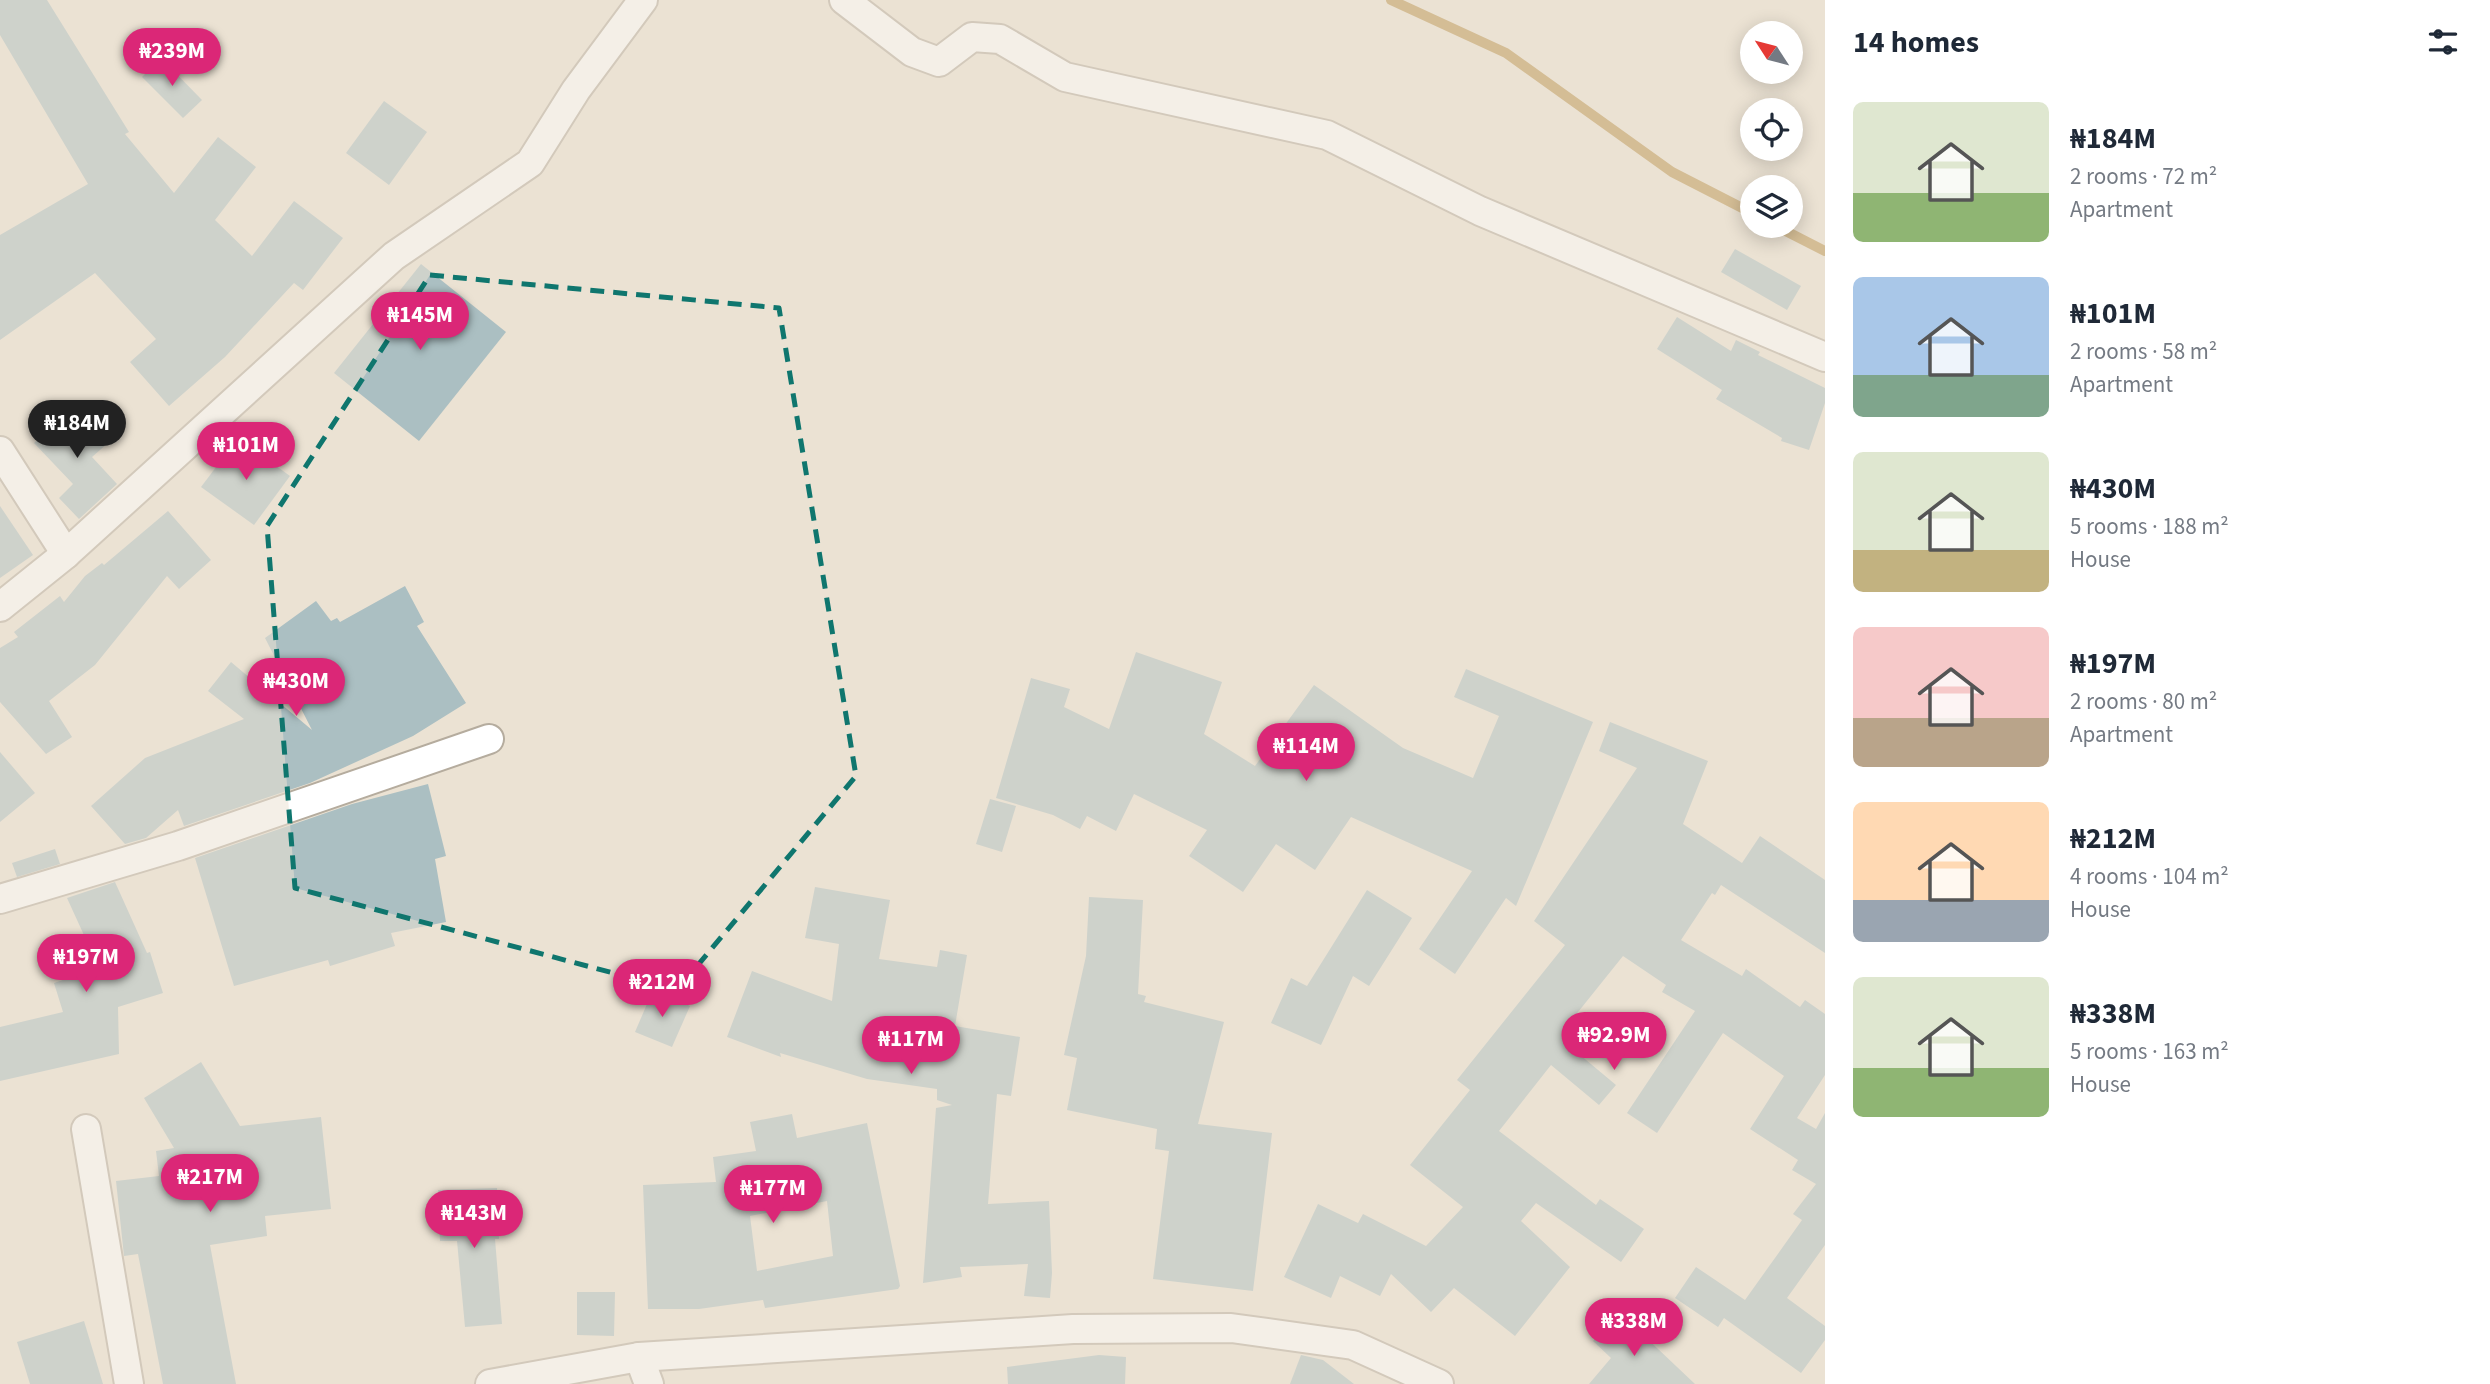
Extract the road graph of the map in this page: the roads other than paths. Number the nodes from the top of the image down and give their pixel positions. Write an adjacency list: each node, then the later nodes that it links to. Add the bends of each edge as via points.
1 (643, 0): 5 (street, via 576,90 530,163 394,256)
2 (844, 0): 3 (street, via 912,52 939,62 972,37 1000,39 1065,77 1327,135 1480,211)
3 (1825, 357)
4 (0, 452): 5 (street)
5 (66, 554): 6 (street)
6 (0, 607)
7 (489, 739): 8 (street, via 178,846)
8 (0, 899)
9 (86, 1129): 11 (street)
10 (639, 1357): 12 (street); 13 (street); 14 (street, via 1073,1329 1231,1328 1353,1345)
11 (129, 1384)
12 (490, 1384)
13 (649, 1384)
14 (1439, 1384)

